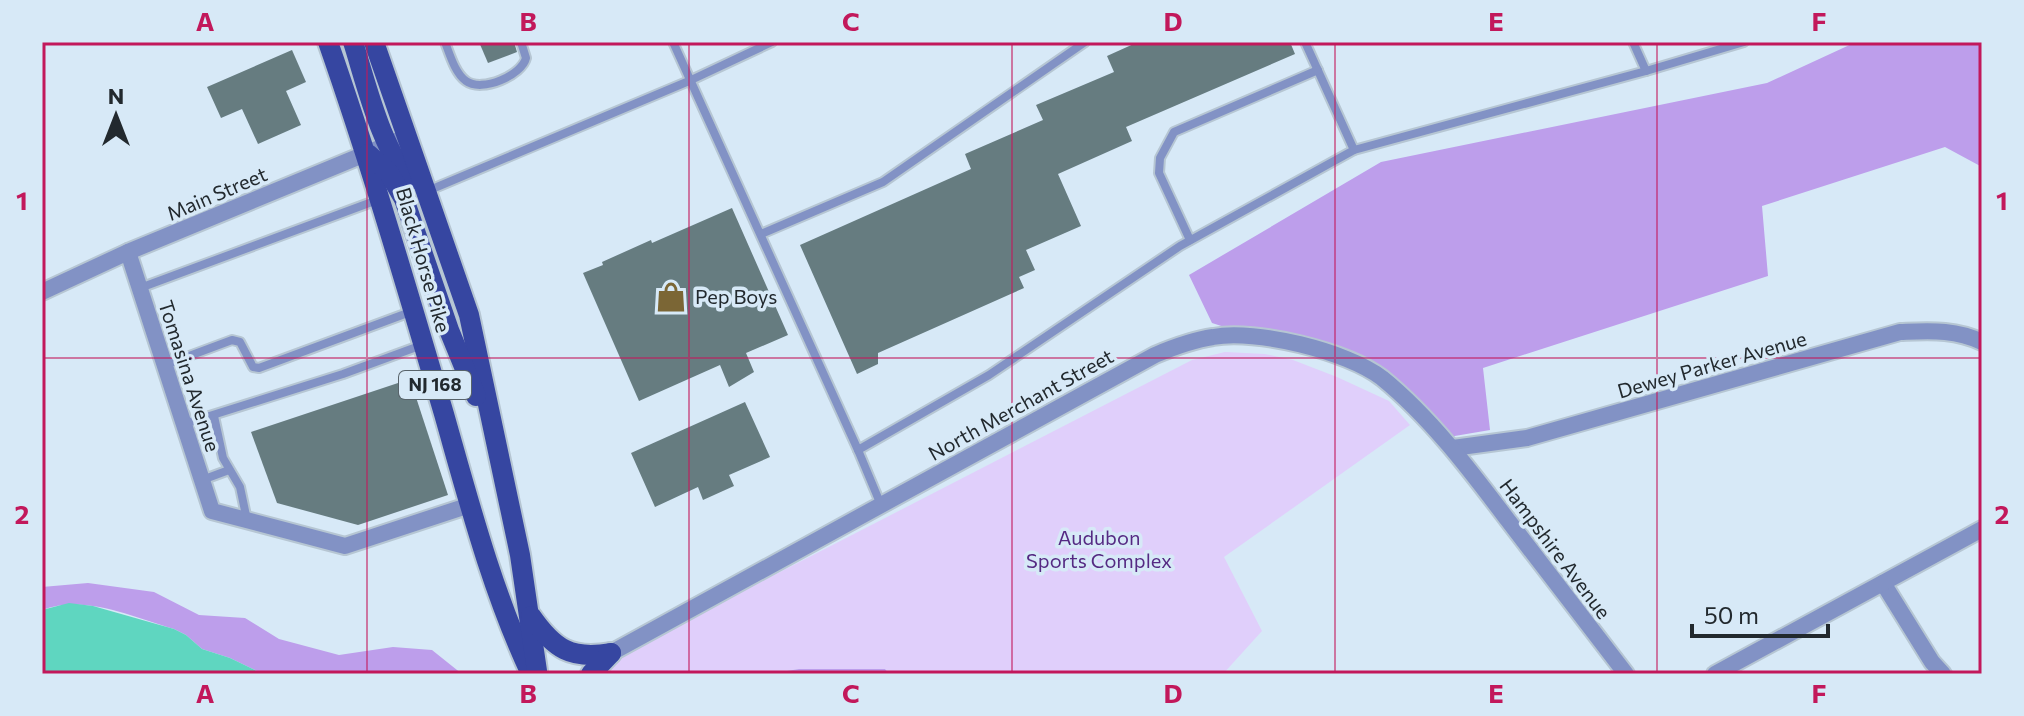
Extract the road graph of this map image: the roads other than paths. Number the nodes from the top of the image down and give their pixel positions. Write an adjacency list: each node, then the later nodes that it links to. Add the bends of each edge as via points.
1 (328, 42): 18 (main road, Black Horse Pike / NJ 168)
2 (353, 42): 16 (main road)
3 (374, 42): 15 (main road, Black Horse Pike / NJ 168)
4 (445, 42): 5 (lane, via 462,78 477,85 519,69 526,58)
5 (521, 42)
6 (673, 42): 14 (lane)
7 (772, 42): 14 (lane)
8 (1085, 42): 22 (lane, via 883,182)
9 (1305, 42): 12 (lane)
10 (1633, 42): 13 (lane)
11 (1744, 42): 13 (lane)
12 (1318, 70): 17 (lane); 23 (lane, via 1174,132 1160,158 1159,173)
13 (1646, 71): 17 (lane)
14 (689, 81): 19 (lane); 22 (lane)
15 (408, 136): 16 (street, Main Street); 19 (main road, Black Horse Pike / NJ 168)
16 (388, 145): 18 (street, Main Street); 19 (main road, via 401,170)
17 (1354, 150): 23 (lane)
18 (367, 153): 20 (main road, via 389,173); 21 (main road, Black Horse Pike / NJ 168); 24 (street, Main Street)
19 (428, 191): 20 (lane); 33 (main road, Black Horse Pike / NJ 168, via 469,315)
20 (404, 199): 21 (lane); 33 (main road)
21 (381, 201): 25 (lane); 27 (main road, Black Horse Pike / NJ 168)
22 (761, 234): 35 (lane)
23 (1190, 240): 35 (lane, via 989,375)
24 (128, 252): 25 (street, Tomasina Avenue); 26 (street, Main Street)
25 (140, 288): 30 (street, Tomasina Avenue)
26 (42, 292)
27 (413, 311): 29 (main road, Black Horse Pike / NJ 168); 30 (lane, via 259,368 253,367 240,342 232,340)
28 (1982, 342): 34 (street, Dewey Parker Avenue, via 1942,330 1900,332 1527,438)
29 (423, 345): 31 (lane); 38 (main road, Black Horse Pike / NJ 168)
30 (165, 365): 32 (street, Tomasina Avenue)
31 (214, 416): 32 (lane); 36 (lane)
32 (184, 424): 37 (street, Tomasina Avenue)
33 (495, 444): 43 (main road, Black Horse Pike / NJ 168)
34 (1453, 448): 39 (street, North Merchant Street, via 1380,377 1350,362 1277,340 1215,336 1155,355); 48 (street, Hampshire Avenue)
35 (858, 450): 39 (lane)
36 (229, 470): 37 (lane); 40 (lane, via 240,487)
37 (202, 480): 40 (street, Tomasina Avenue, via 212,511)
38 (470, 505): 40 (street, via 345,546); 45 (main road, Black Horse Pike / NJ 168, via 508,626)
39 (881, 505): 44 (street, North Merchant Street)
40 (247, 520)
41 (1982, 529): 42 (street)
42 (1883, 583): 49 (street); 50 (street)
43 (528, 613): 44 (main road, via 547,639 567,652 589,657); 46 (main road, Black Horse Pike / NJ 168)
44 (611, 653): 47 (main road)
45 (531, 674)
46 (537, 674)
47 (591, 674)
48 (1626, 674)
49 (1715, 674)
50 (1943, 674)

